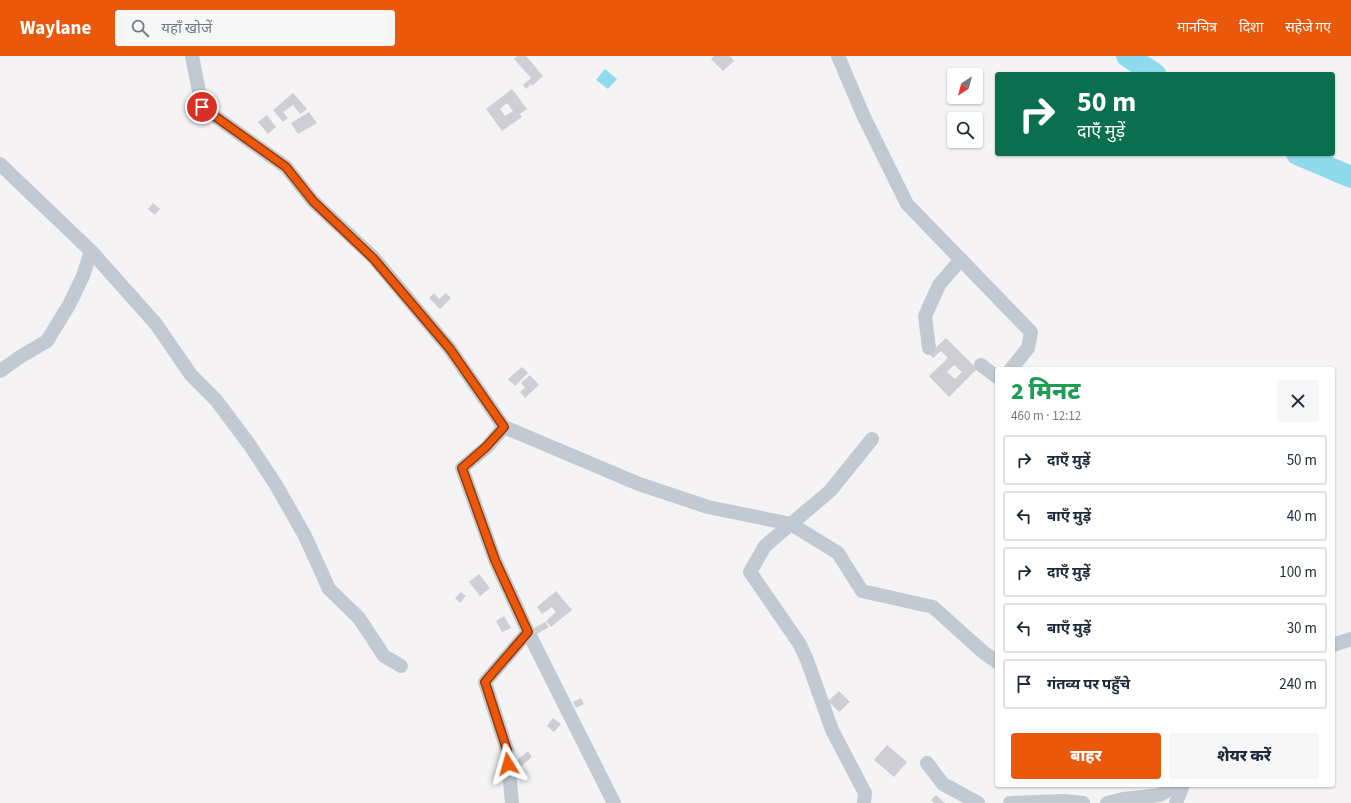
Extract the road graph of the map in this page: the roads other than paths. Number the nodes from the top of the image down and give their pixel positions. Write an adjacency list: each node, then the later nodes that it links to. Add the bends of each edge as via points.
1 (192, 56): 11 (street, via 202,107 286,167 313,201 373,258 450,349)
2 (838, 56): 5 (street, via 864,117 907,204)
3 (0, 164): 4 (street)
4 (91, 251): 9 (street, via 83,276 69,305 47,341); 18 (street, via 156,324 191,375 216,400 249,444 305,536 329,589 359,618 384,656)
5 (961, 260): 6 (street, via 940,285 925,316); 8 (street, via 1031,332 1028,348)
6 (929, 348)
7 (982, 364): 10 (street)
8 (1013, 367)
9 (0, 371)
10 (995, 375)
11 (504, 427): 13 (street, via 639,484 701,505); 14 (street, via 462,468 495,560)
12 (872, 439): 13 (street, via 830,491)
13 (791, 524): 17 (street, via 838,552 862,591 933,608); 24 (street, via 764,546 750,572 808,660 832,730 865,793)
14 (528, 632): 22 (street, via 485,682 507,750); 23 (street)
15 (1351, 639): 16 (street)
16 (1335, 644)
17 (995, 661)
18 (401, 666)
19 (927, 763): 25 (street, via 943,784)
20 (1174, 787): 28 (street, via 1160,795)
21 (1183, 787): 29 (street)
22 (512, 803)
23 (614, 803)
24 (864, 803)
25 (978, 803)
26 (1010, 803): 27 (street)
27 (1083, 803)
28 (1106, 803)
29 (1176, 803)

